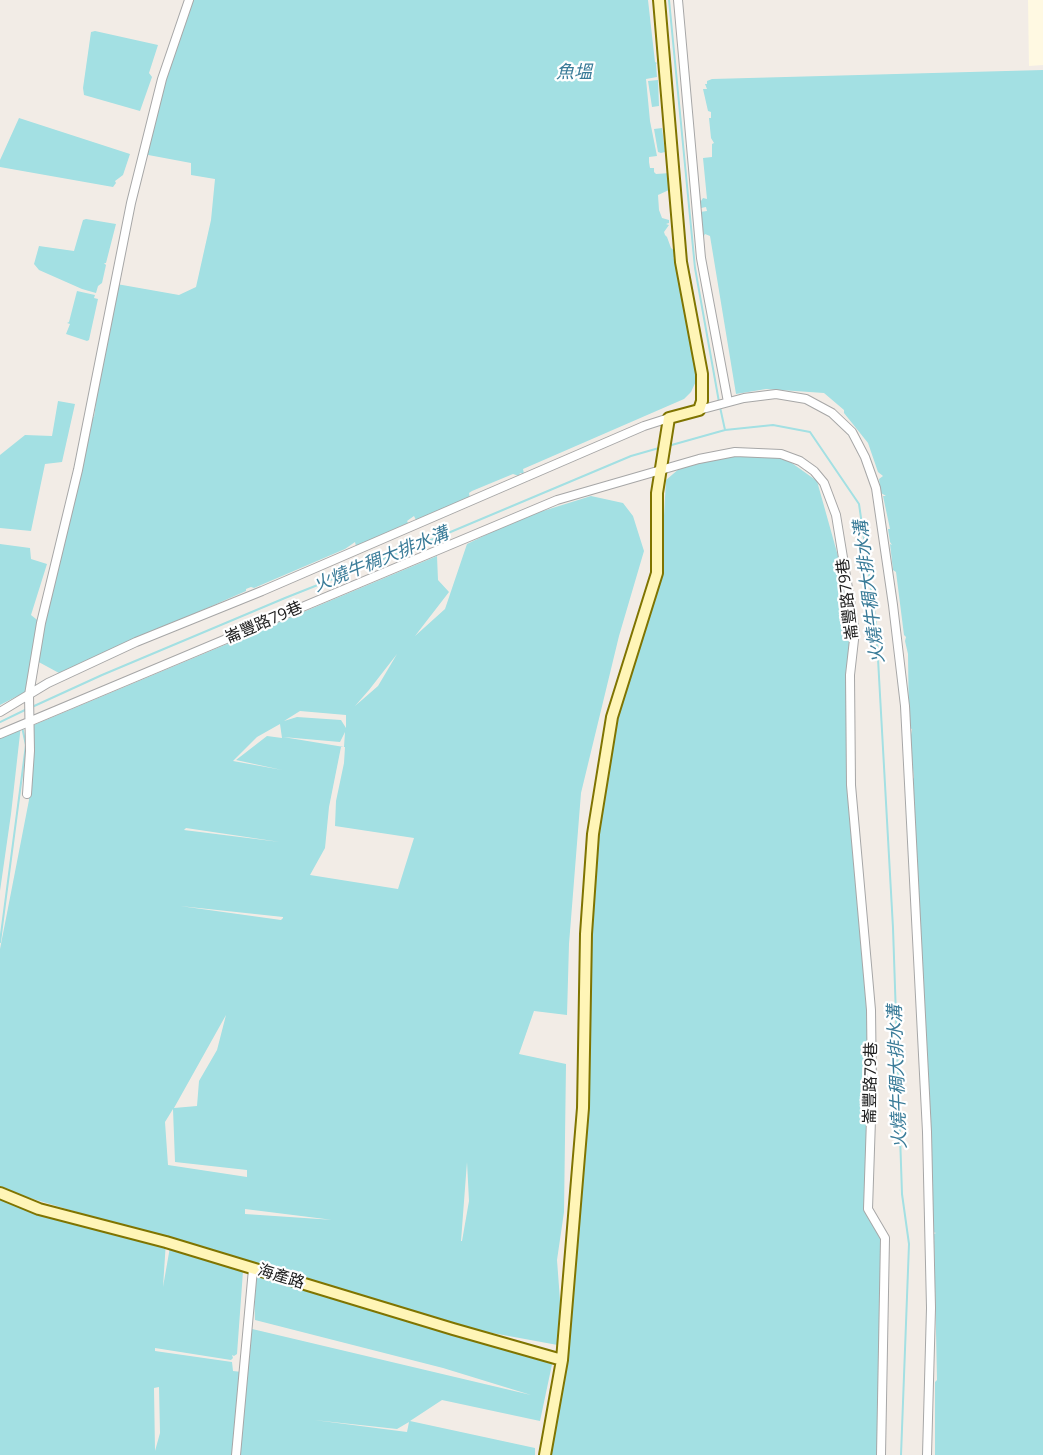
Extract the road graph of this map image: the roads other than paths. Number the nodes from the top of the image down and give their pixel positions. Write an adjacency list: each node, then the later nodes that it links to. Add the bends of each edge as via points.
1 (189, 0): 8 (street, via 162,79 131,203)
2 (659, 0): 5 (street, via 681,262 702,374)
3 (678, 0): 4 (street, via 701,258)
4 (728, 402): 5 (street); 19 (street, via 776,394 806,399 832,413 852,432 876,488 905,705 927,1132 931,1308)
5 (699, 410): 6 (street)
6 (669, 418): 7 (street); 8 (street, via 136,642)
7 (662, 471): 10 (street, 崙豐路79巷, via 557,500); 15 (street, via 657,493 657,573 612,717 593,834 586,934 583,1108); 18 (street, 崙豐路79巷, via 735,452 781,454 814,471 824,483 836,515 855,631 850,675 851,785 871,1010 868,1209 885,1238)
8 (29, 695): 9 (street); 10 (street)
9 (0, 712)
10 (28, 722): 11 (street, 崙豐路79巷); 12 (street)
11 (0, 734)
12 (27, 794)
13 (0, 1193): 14 (street, 海產路, via 39,1209)
14 (253, 1269): 15 (street, 海產路); 16 (street)
15 (562, 1360): 17 (street)
16 (236, 1455)
17 (545, 1455)
18 (881, 1455)
19 (927, 1455)

